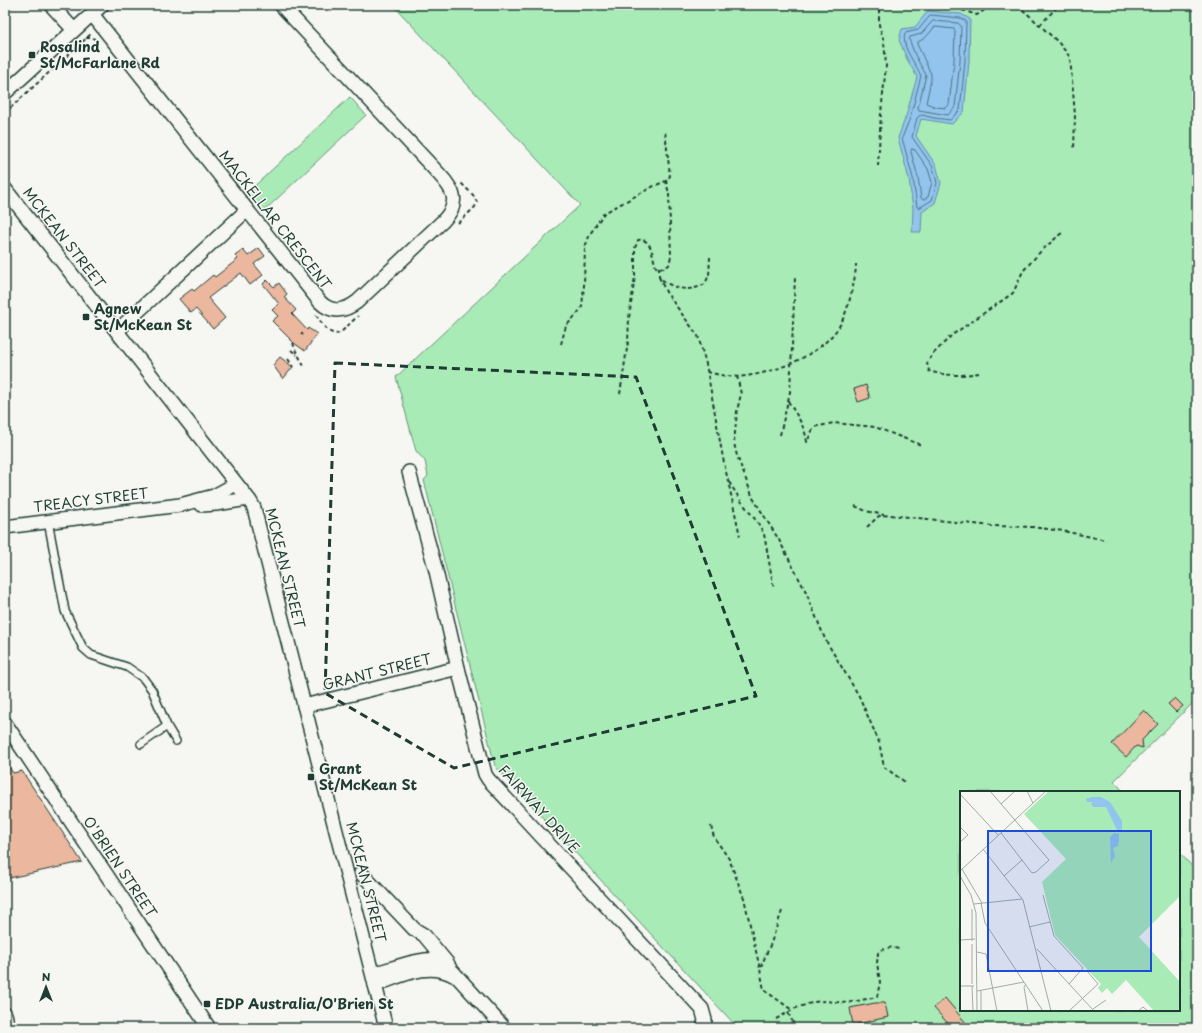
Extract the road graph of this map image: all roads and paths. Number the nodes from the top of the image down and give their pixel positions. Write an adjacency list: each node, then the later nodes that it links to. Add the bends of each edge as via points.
1 (51, 5): 11 (street)
2 (102, 5): 9 (street)
3 (281, 5): 23 (street, MACKELLAR CRESCENT, via 446,182 453,194 454,204 443,221 365,295 351,307 338,311 329,309 320,302)
4 (879, 5): 19 (path, via 879,25 884,41 886,66)
5 (950, 5): 6 (path, via 977,15)
6 (992, 5)
7 (1016, 5): 10 (path)
8 (1059, 5): 10 (path)
9 (92, 14): 11 (street); 23 (street, MACKELLAR CRESCENT)
10 (1040, 25): 18 (path, via 1070,57 1075,115)
11 (74, 30): 15 (street)
12 (94, 31): 13 (path)
13 (86, 38): 14 (path); 16 (path)
14 (100, 42)
15 (5, 93)
16 (5, 113)
17 (665, 131): 21 (path, via 670,176)
18 (1074, 150)
19 (878, 166)
20 (457, 178): 24 (path, via 477,202)
21 (666, 181): 28 (path, via 669,194 670,256 669,265); 35 (path, via 604,214 590,234 585,247 582,307 566,326)
22 (5, 189): 33 (street, MCKEAN STREET)
23 (247, 210): 33 (street)
24 (458, 223)
25 (1064, 231): 45 (path, via 1041,251 1024,271 1013,293 952,335 926,363 929,371 938,374)
26 (710, 257): 29 (path, via 709,275 705,284 696,289 673,286)
27 (856, 264): 41 (path, via 849,302 838,328 826,342 810,354)
28 (659, 267): 29 (path); 47 (path, via 656,267 652,251 646,242 638,240 635,248 636,276)
29 (659, 277): 44 (path, via 666,292 698,336)
30 (795, 277): 41 (path)
31 (316, 315): 32 (path, via 329,332 337,334)
32 (360, 315)
33 (117, 331): 53 (street, MCKEAN STREET)
34 (293, 343): 37 (path)
35 (561, 344)
36 (297, 346): 37 (path)
37 (294, 347): 39 (path)
38 (291, 350): 39 (path)
39 (300, 357): 43 (path)
40 (288, 358): 42 (path)
41 (791, 362): 46 (path, via 770,371); 48 (path)
42 (293, 367)
43 (305, 368)
44 (707, 372): 46 (path); 52 (path)
45 (979, 373)
46 (737, 376): 71 (path, via 741,394 736,411 734,443 753,498 779,540 806,592 825,639 859,696 879,742 884,767)
47 (620, 394)
48 (788, 401): 49 (path); 50 (path, via 800,420 807,442 814,427 834,423 875,427)
49 (780, 435)
50 (920, 445)
51 (409, 472): 64 (street, FAIRWAY DRIVE, via 436,571)
52 (728, 480): 61 (path); 63 (path, via 764,534)
53 (236, 484): 54 (street, MCKEAN STREET); 55 (street, TREACY STREET, via 214,496)
54 (248, 499): 55 (street, TREACY STREET, via 216,504); 65 (street, MCKEAN STREET, via 254,508)
55 (180, 505): 58 (street, TREACY STREET)
56 (854, 506): 57 (path)
57 (890, 516): 60 (path, via 879,516); 62 (path, via 993,526 1032,527)
58 (48, 521): 59 (street, TREACY STREET); 67 (lane, via 65,611 83,648 91,655 127,667 143,678 152,690)
59 (5, 527)
60 (867, 527)
61 (740, 536)
62 (1106, 540)
63 (774, 589)
64 (458, 668): 65 (street, GRANT STREET); 87 (street, FAIRWAY DRIVE, via 487,777 702,1009)
65 (304, 706): 78 (street, MCKEAN STREET)
66 (5, 723): 68 (street, O'BRIEN STREET)
67 (167, 726): 69 (lane); 70 (lane)
68 (9, 737): 84 (street, O'BRIEN STREET)
69 (176, 741)
70 (141, 744)
71 (905, 782)
72 (711, 826): 76 (path, via 714,837 729,859 744,898)
73 (361, 874): 77 (street, via 414,929 424,935)
74 (782, 911): 76 (path)
75 (901, 950): 79 (path, via 890,948 878,954 880,982 877,997 847,1003 814,1002)
76 (760, 969): 79 (path, via 764,990)
77 (457, 977): 78 (street, via 443,961 434,959 424,960); 86 (street)
78 (374, 980): 85 (street, MCKEAN STREET)
79 (792, 1010): 80 (path)
80 (788, 1013): 82 (path); 88 (path)
81 (5, 1014): 83 (street)
82 (776, 1019)
83 (8, 1028)
84 (209, 1028)
85 (386, 1028)
86 (504, 1028)
87 (704, 1028)
88 (796, 1028)

